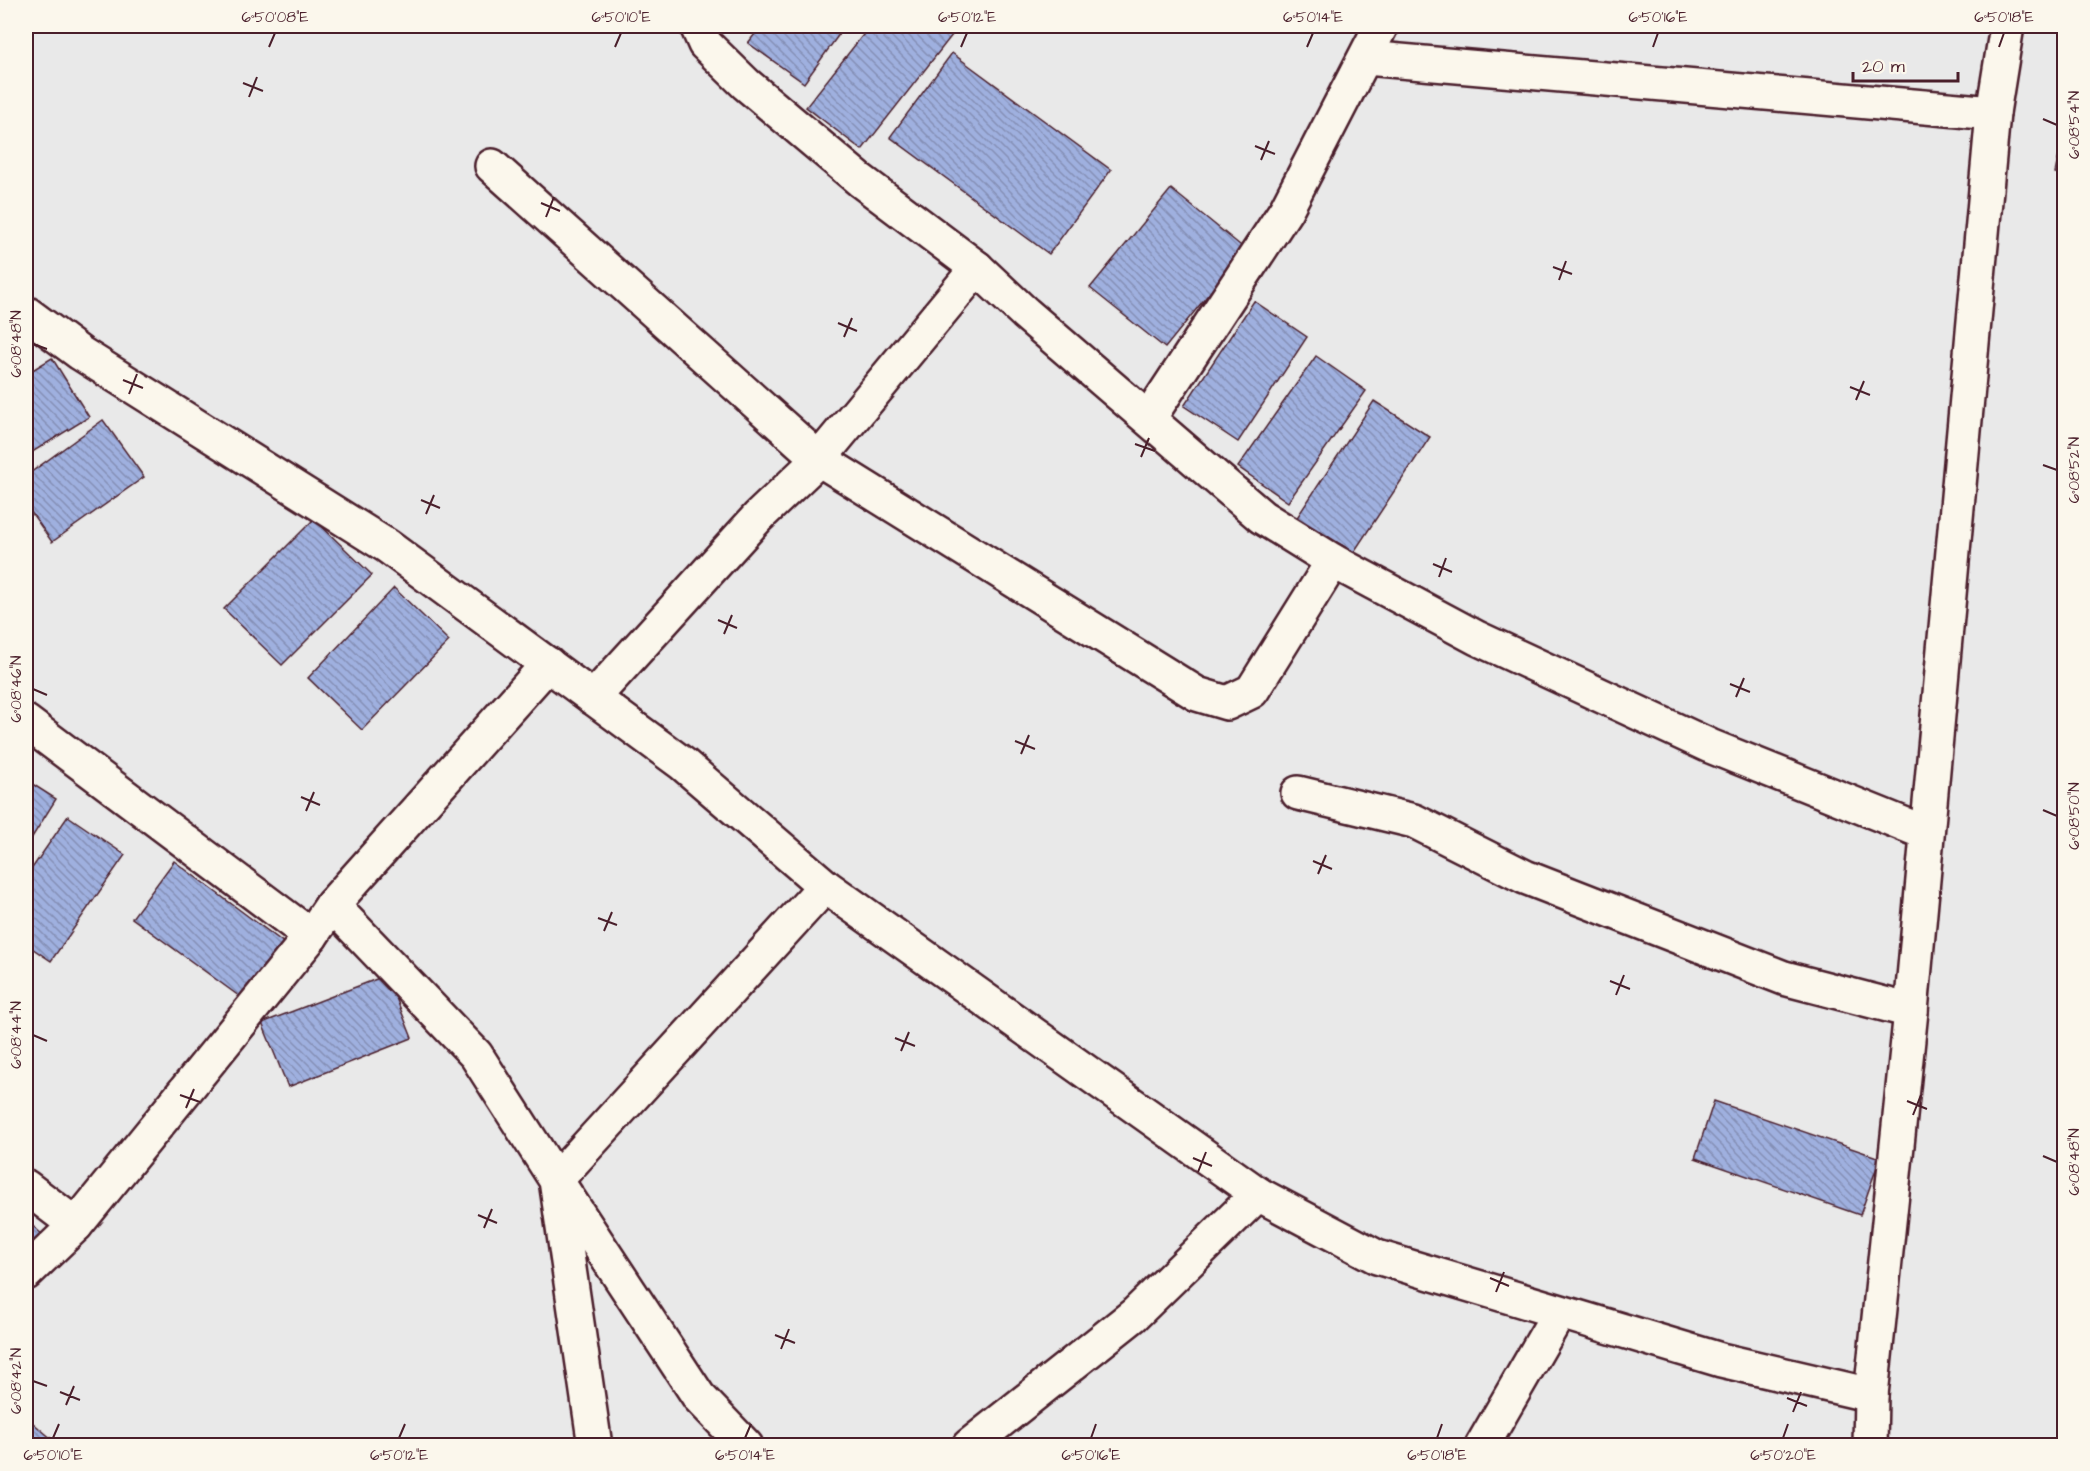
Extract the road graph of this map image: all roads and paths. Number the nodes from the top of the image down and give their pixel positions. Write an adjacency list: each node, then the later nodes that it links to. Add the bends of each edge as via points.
1 (697, 26): 7 (street, via 705,44 746,84 860,180)
2 (1381, 26): 4 (street)
3 (2007, 26): 5 (street)
4 (1366, 58): 5 (street); 9 (street, via 1286,210)
5 (1993, 113): 16 (street)
6 (492, 166): 10 (street)
7 (977, 268): 9 (street); 10 (street)
8 (26, 312): 12 (street, via 80,353 387,546)
9 (1149, 418): 11 (street, via 1262,517)
10 (819, 459): 11 (street, via 1197,694 1227,703 1252,691); 13 (street, via 758,517)
11 (1333, 561): 16 (street, via 1477,638 1700,741)
12 (548, 664): 13 (street); 18 (street)
13 (594, 698): 17 (street, via 683,764)
14 (26, 722): 19 (street)
15 (1298, 792): 20 (street, via 1414,821 1525,878 1784,978)
16 (1926, 833): 20 (street)
17 (825, 886): 21 (street); 23 (street)
18 (332, 905): 19 (street); 21 (street, via 476,1055)
19 (311, 936): 24 (street)
20 (1911, 1011): 27 (street)
21 (556, 1180): 28 (street); 29 (street, via 699,1397)
22 (26, 1187): 24 (street)
23 (1258, 1194): 26 (street, via 1377,1257); 30 (street, via 1134,1315)
24 (76, 1225): 25 (street)
25 (26, 1273)
26 (1559, 1313): 27 (street, via 1721,1360); 31 (street)
27 (1871, 1395): 32 (street)
28 (596, 1446)
29 (746, 1446)
30 (969, 1446)
31 (1482, 1446)
32 (1870, 1446)

